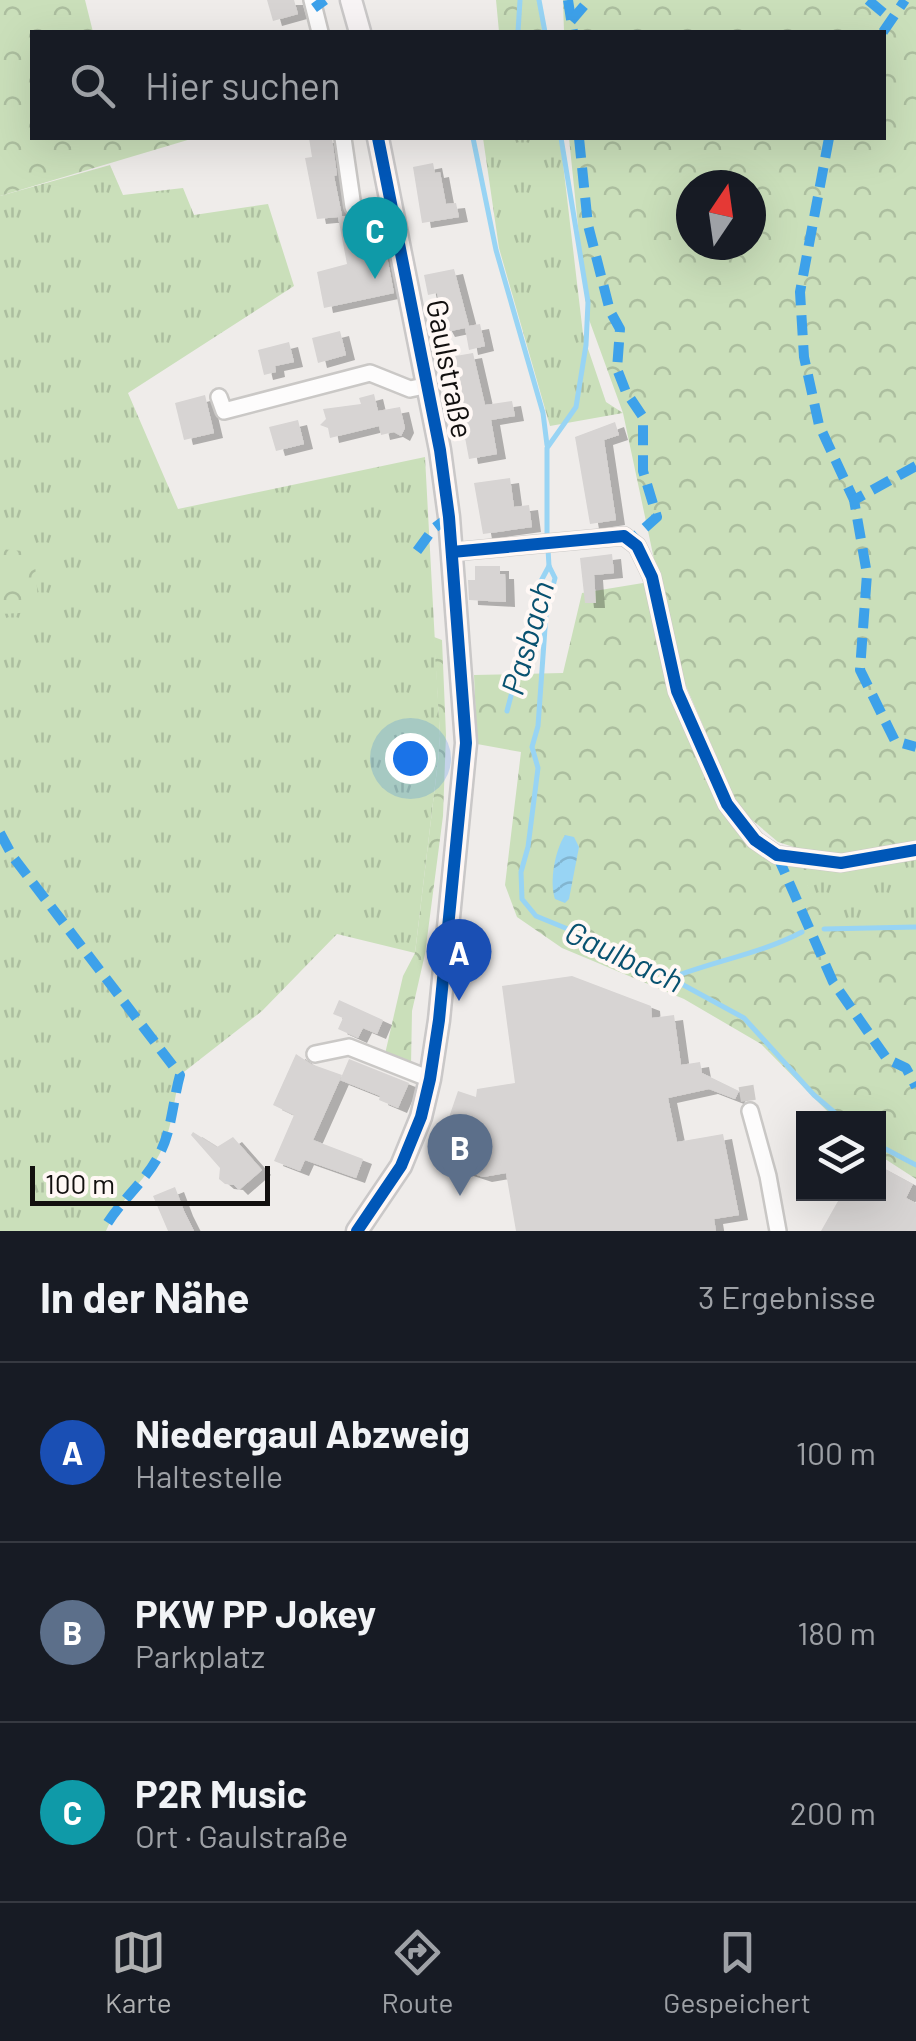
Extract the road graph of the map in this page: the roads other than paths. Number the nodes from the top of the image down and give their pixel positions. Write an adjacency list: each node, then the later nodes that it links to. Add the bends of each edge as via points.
1 (312, 0): 3 (street)
2 (350, 0): 4 (main road)
3 (320, 30)
4 (359, 30)
5 (343, 140): 7 (street)
6 (378, 140): 8 (main road, Gaulstraße)
7 (353, 207)
8 (429, 385): 9 (street, Gaulstraße, via 410,389 370,373 224,412); 10 (main road, Gaulstraße)
9 (219, 397)
10 (452, 552): 11 (street, via 624,536 652,576 678,692 726,804 755,840 777,854 841,863); 13 (main road, Gaulstraße, via 466,743)
11 (916, 850)
12 (316, 1054): 13 (street, via 349,1048)
13 (430, 1079): 15 (main road, Gaulstraße, via 401,1166)
14 (750, 1110): 16 (street)
15 (357, 1231)
16 (778, 1231)

